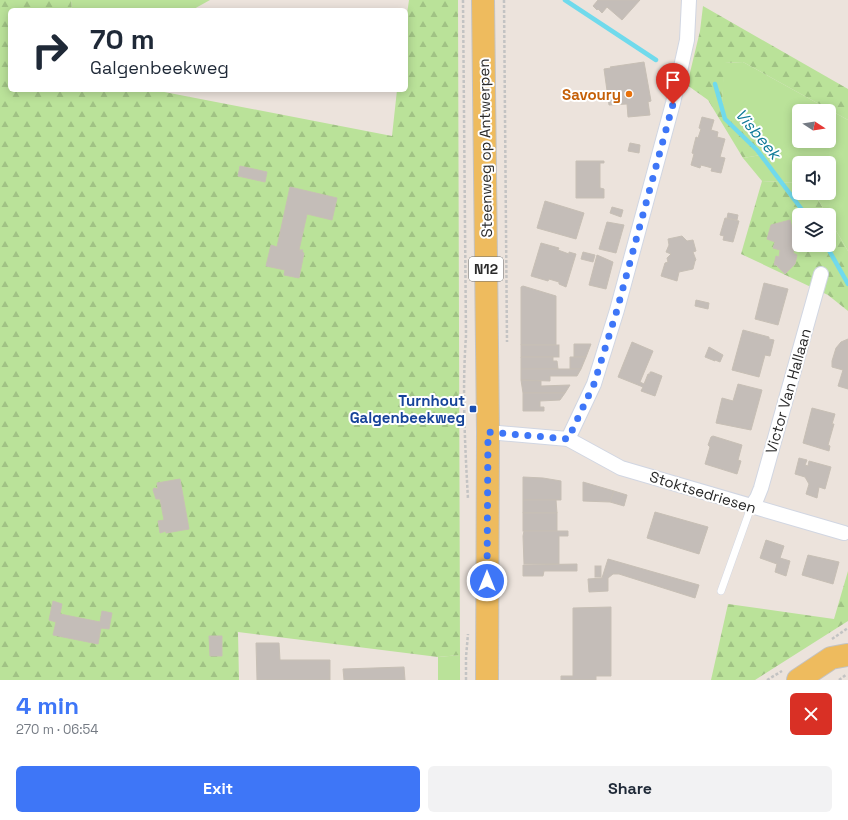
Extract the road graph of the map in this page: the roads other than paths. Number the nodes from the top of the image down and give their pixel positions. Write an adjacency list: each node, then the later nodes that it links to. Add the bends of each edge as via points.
1 (483, 0): 4 (main road, Steenweg op Antwerpen / N12)
2 (689, 0): 5 (street, via 687,40 673,104 617,310 594,384)
3 (821, 274): 6 (street, Victor Van Hallaan, via 761,488)
4 (488, 432): 5 (street); 10 (main road, Steenweg op Antwerpen / N12)
5 (568, 439): 6 (street, Stoktsedriesen, via 621,468)
6 (751, 507): 7 (street, Stoktsedriesen); 8 (lane)
7 (844, 533)
8 (721, 591)
9 (848, 661): 11 (main road, via 831,658); 12 (main road, via 838,665)
10 (487, 680)
11 (798, 680)
12 (819, 680)

